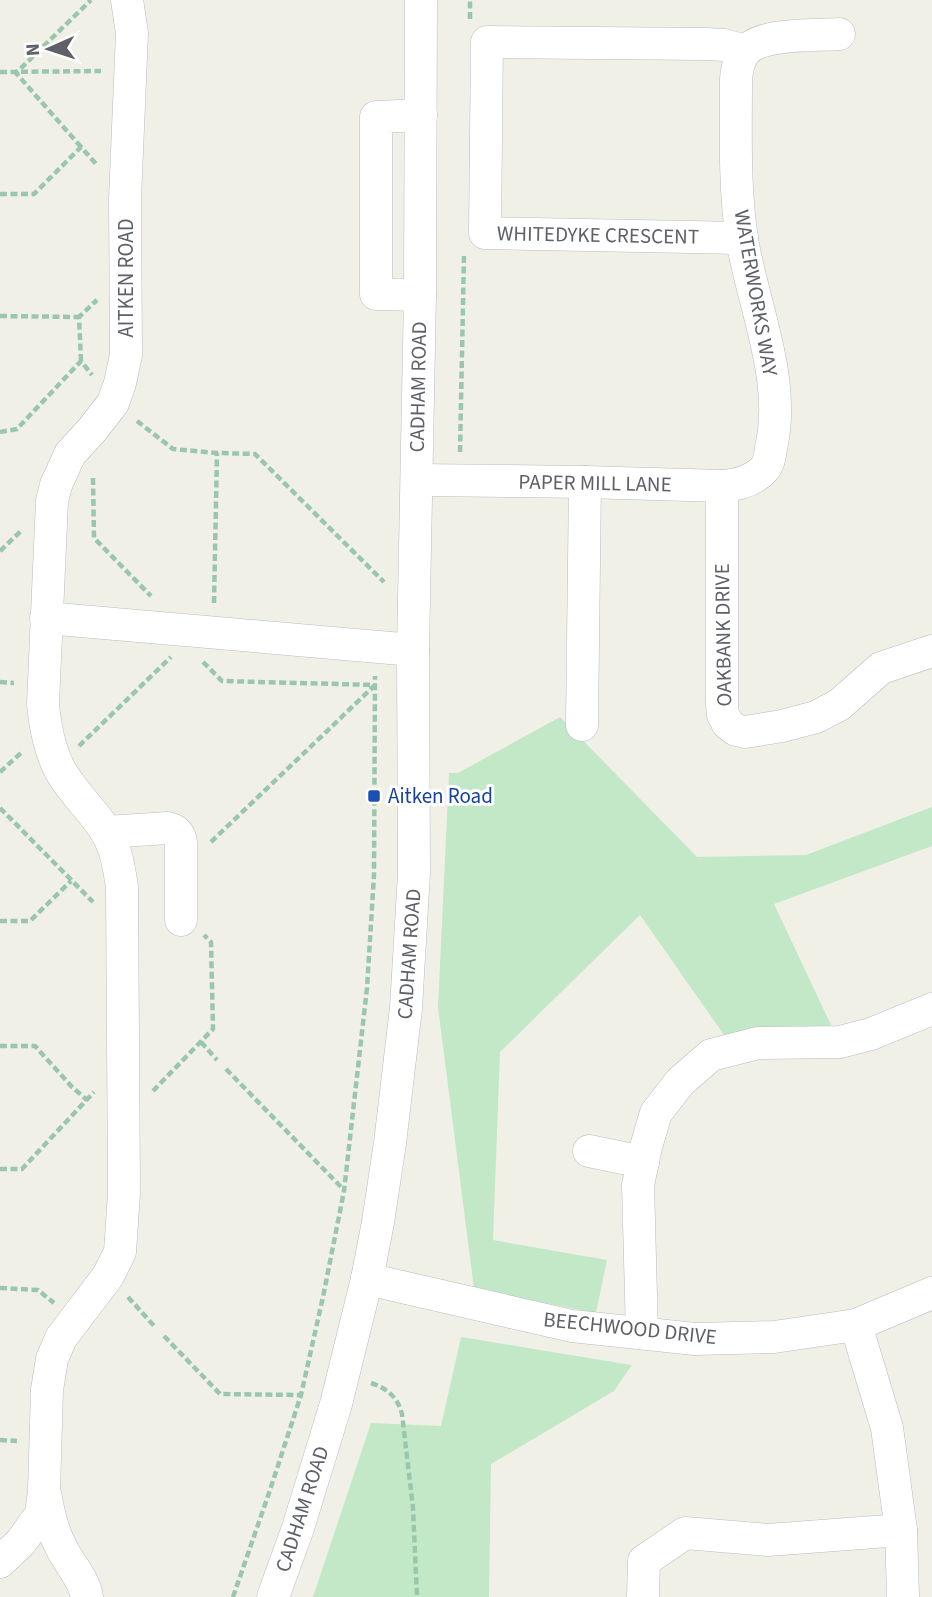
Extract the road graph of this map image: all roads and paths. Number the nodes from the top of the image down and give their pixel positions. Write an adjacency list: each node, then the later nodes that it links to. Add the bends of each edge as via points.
1 (91, 0): 8 (path)
2 (127, 0): 6 (street, AITKEN ROAD)
3 (422, 0): 9 (street, CADHAM ROAD)
4 (839, 34): 5 (street, via 783,37)
5 (745, 51): 13 (street, WATERWORKS WAY, via 736,79); 13 (street, WHITEDYKE CRESCENT, via 707,44 486,42 485,233)
6 (132, 71): 8 (path); 12 (street, AITKEN ROAD)
7 (0, 72): 8 (path)
8 (16, 73): 10 (path)
9 (421, 115): 14 (street, CADHAM ROAD); 14 (street, CADHAM ROAD, via 376,117 376,294)
10 (81, 147): 11 (path, via 34,194); 12 (path)
11 (0, 194)
12 (125, 199): 17 (street, AITKEN ROAD, via 127,355)
13 (741, 238): 21 (street, WATERWORKS WAY, via 772,375 774,438)
14 (420, 295): 22 (street, CADHAM ROAD)
15 (0, 316): 16 (path)
16 (79, 317)
17 (113, 403): 18 (street, AITKEN ROAD); 19 (path, via 80,361 17,429); 20 (path, via 173,449)
18 (92, 430): 27 (path, via 94,538); 28 (street, AITKEN ROAD, via 70,454 55,485)
19 (0, 432)
20 (217, 453): 25 (path, via 255,454); 26 (path)
21 (767, 466): 24 (street, PAPER MILL LANE, via 748,481)
22 (417, 480): 23 (street, PAPER MILL LANE); 30 (street, CADHAM ROAD)
23 (585, 482): 24 (street, PAPER MILL LANE); 35 (street)
24 (722, 486): 31 (street, OAKBANK DRIVE, via 722,705 728,724 746,732 816,717 839,705 881,668)
25 (390, 589)
26 (214, 604)
27 (160, 605)
28 (46, 618): 29 (street); 36 (street, AITKEN ROAD, via 43,704 46,730)
29 (375, 648): 30 (street); 34 (path)
30 (413, 650): 57 (street, CADHAM ROAD, via 414,873 406,1009)
31 (932, 650)
32 (176, 653): 36 (path)
33 (197, 656): 34 (path, via 222,681)
34 (375, 685): 39 (path); 55 (path, via 374,875 367,988)
35 (582, 725)
36 (59, 766): 38 (street, AITKEN ROAD)
37 (0, 808): 40 (path)
38 (106, 832): 42 (street, via 167,828 178,834); 43 (street, AITKEN ROAD, via 118,861)
39 (208, 844)
40 (72, 881): 41 (path, via 30,921); 43 (path)
41 (0, 921)
42 (190, 925): 45 (path, via 211,942 213,1029)
43 (122, 930): 48 (street, AITKEN ROAD)
44 (932, 1009): 53 (street, via 840,1042 758,1044 711,1055 680,1082 656,1113)
45 (201, 1042): 47 (path); 51 (path)
46 (0, 1046): 50 (path, via 35,1046)
47 (217, 1060)
48 (123, 1061): 50 (path); 51 (street, AITKEN ROAD)
49 (226, 1069): 55 (path)
50 (87, 1100): 54 (path, via 22,1169)
51 (124, 1121): 56 (street, AITKEN ROAD, via 120,1252)
52 (589, 1151): 53 (street)
53 (642, 1161): 63 (street, via 638,1185)
54 (0, 1168)
55 (344, 1191): 66 (path)
56 (108, 1276): 60 (street, AITKEN ROAD); 62 (path)
57 (367, 1279): 63 (street, BEECHWOOD DRIVE, via 572,1326); 65 (street, CADHAM ROAD)
58 (0, 1288): 60 (path, via 38,1290)
59 (932, 1293): 61 (street, BEECHWOOD DRIVE)
60 (75, 1320): 67 (street, AITKEN ROAD, via 52,1359)
61 (856, 1325): 63 (street, BEECHWOOD DRIVE, via 774,1337 695,1339); 68 (street, via 887,1428)
62 (155, 1327)
63 (642, 1333)
64 (164, 1336): 66 (path, via 220,1394)
65 (343, 1376): 72 (street, CADHAM ROAD); 73 (path, via 379,1386 399,1402 413,1508)
66 (301, 1395): 71 (path)
67 (44, 1492): 69 (street, AITKEN ROAD, via 41,1514 32,1529); 70 (street, AITKEN ROAD, via 56,1537)
68 (901, 1530): 74 (street, via 768,1540 685,1533 644,1561); 75 (street)
69 (0, 1562)
70 (87, 1597)
71 (233, 1597)
72 (273, 1597)
73 (417, 1597)
74 (643, 1597)
75 (903, 1597)

